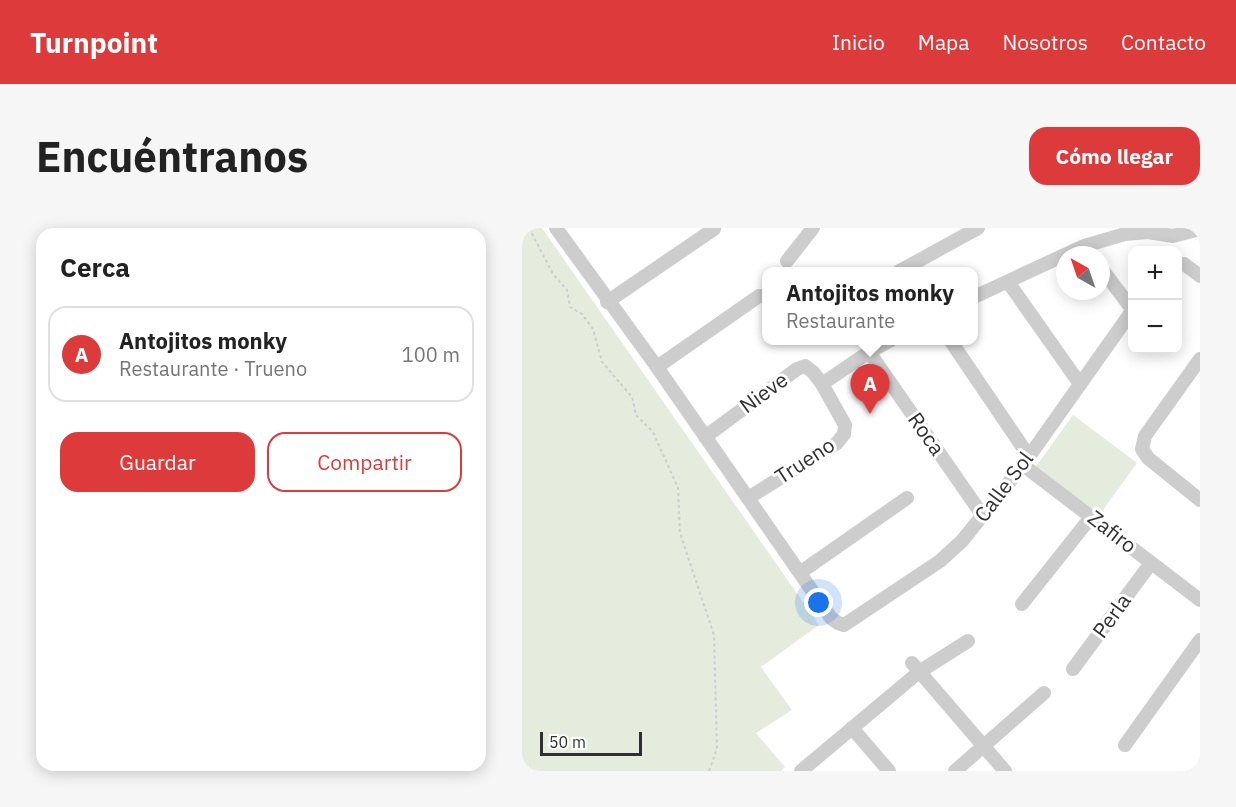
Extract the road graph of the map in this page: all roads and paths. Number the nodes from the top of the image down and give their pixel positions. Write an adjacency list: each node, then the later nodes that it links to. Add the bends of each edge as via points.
1 (529, 228): 46 (path, via 553,274 567,290 570,307 582,314 593,329 602,362 632,397 636,415 653,432 678,488 680,532 714,635 717,749)
2 (813, 228): 9 (street)
3 (978, 228): 11 (street)
4 (714, 229): 17 (street)
5 (1200, 229): 7 (street, via 1173,236 1125,234)
6 (561, 230): 17 (street)
7 (1096, 246)
8 (1056, 259): 14 (street)
9 (787, 261)
10 (1182, 264): 12 (street)
11 (907, 267)
12 (1200, 276)
13 (1110, 280): 18 (street)
14 (1008, 282): 15 (street); 26 (street)
15 (978, 295)
16 (759, 296): 24 (street)
17 (607, 302): 24 (street)
18 (1128, 305)
19 (1128, 316): 26 (street, Calle Sol)
20 (882, 345): 22 (street)
21 (953, 345): 28 (street, Zafiro)
22 (869, 352): 25 (street); 32 (street, Roca)
23 (1200, 359): 31 (street, via 1145,436 1142,449)
24 (657, 368): 27 (street)
25 (822, 384): 27 (street, Nieve, via 805,366 797,369); 29 (street, Trueno, via 845,425 844,434 837,443)
26 (1080, 384): 28 (street, Calle Sol)
27 (705, 437): 29 (street)
28 (1026, 460): 32 (street, Calle Sol); 33 (street, Zafiro)
29 (748, 498): 35 (street)
30 (907, 498): 35 (street)
31 (1200, 500)
32 (983, 516): 35 (street, Calle Sol, via 940,561 844,625 831,618)
33 (1091, 517): 34 (street, Zafiro); 37 (street)
34 (1151, 563): 36 (street, Zafiro); 41 (street, Perla)
35 (801, 572)
36 (1200, 600)
37 (1022, 604)
38 (1200, 640): 45 (street)
39 (968, 641): 40 (street)
40 (916, 668): 43 (street); 44 (street)
41 (1073, 669)
42 (1044, 693): 44 (street)
43 (852, 728): 47 (street); 48 (street)
44 (984, 745): 49 (street); 50 (street)
45 (1125, 745)
46 (709, 771)
47 (801, 771)
48 (889, 771)
49 (955, 771)
50 (1005, 771)

